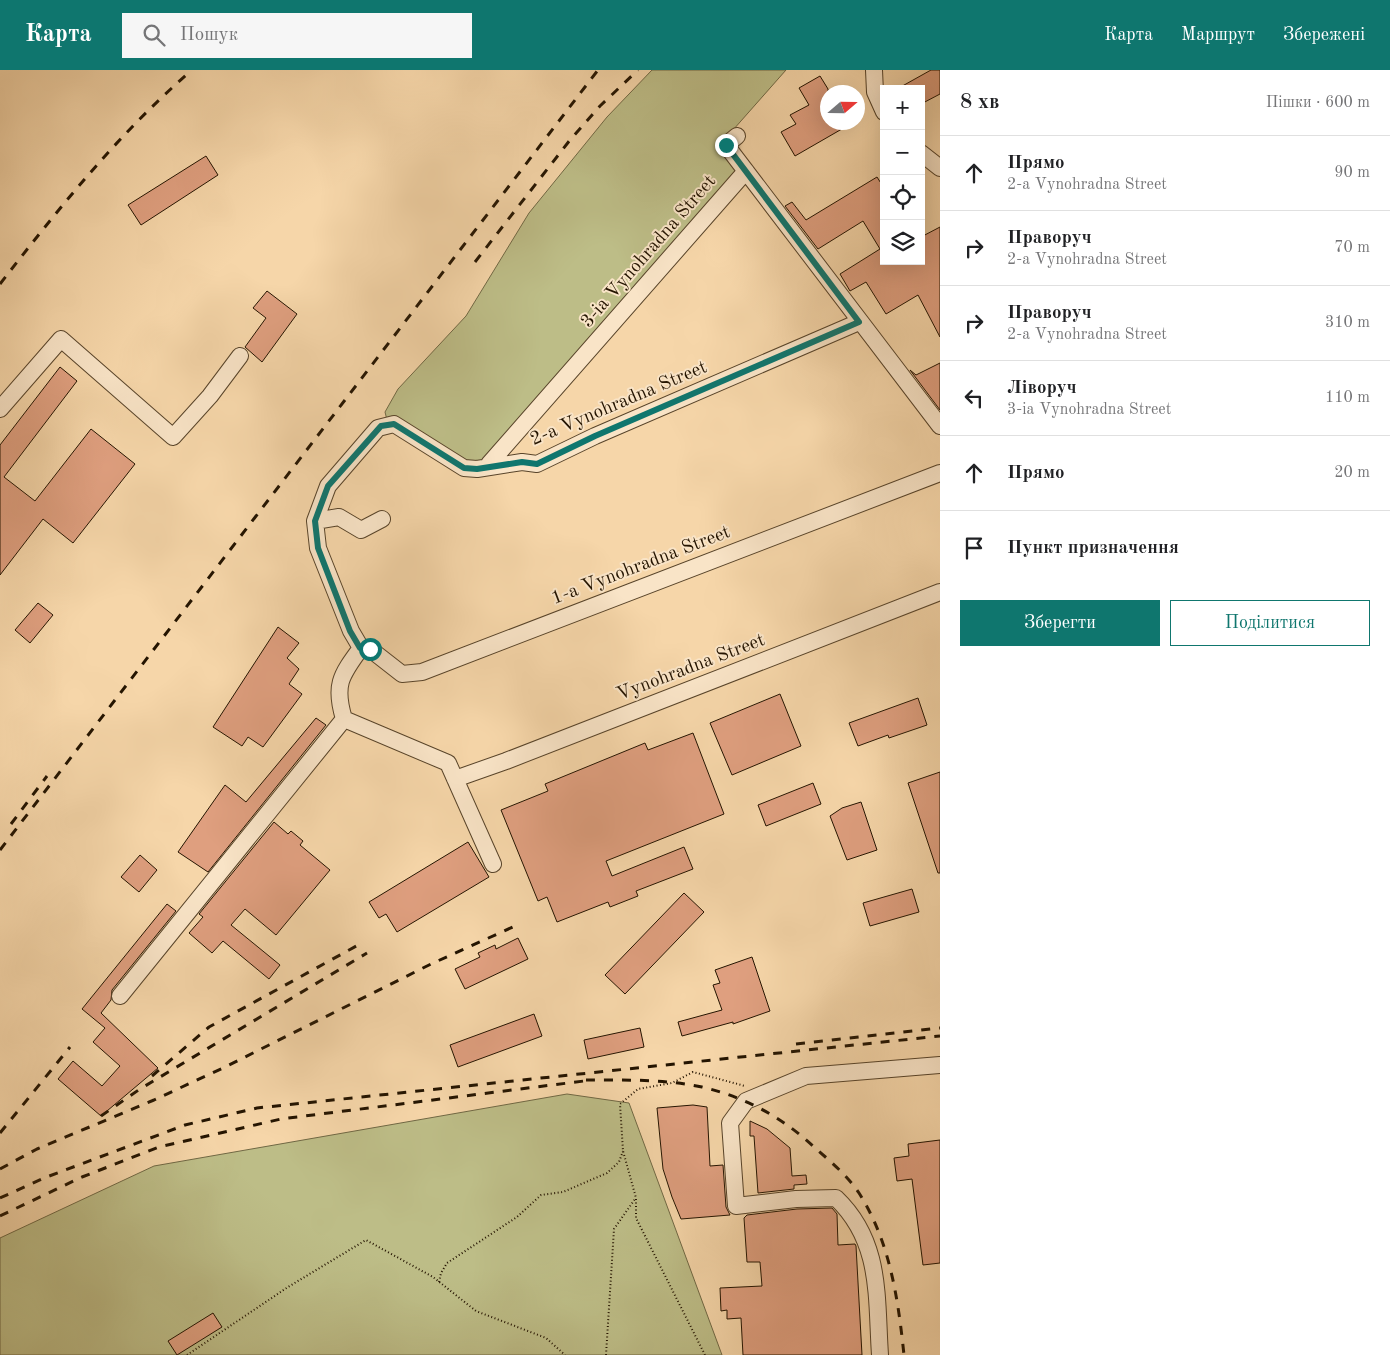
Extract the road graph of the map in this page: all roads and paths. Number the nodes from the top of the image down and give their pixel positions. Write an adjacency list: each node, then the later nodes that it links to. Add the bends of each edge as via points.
1 (874, 70): 2 (street)
2 (880, 102)
3 (737, 136): 6 (street, via 726,145)
4 (925, 156): 5 (street)
5 (940, 168)
6 (746, 171): 7 (street); 11 (street, 3-ia Vynohradna Street)
7 (859, 322): 10 (street); 14 (street, 2-a Vynohradna Street, via 537,464 522,462 464,468 394,424 385,424 328,486)
8 (240, 356): 9 (street, via 173,437 61,339)
9 (0, 409)
10 (940, 426)
11 (489, 464)
12 (940, 473): 16 (street, 1-a Vynohradna Street, via 422,672 402,674 370,649)
13 (382, 519): 14 (street, via 361,530 339,517)
14 (315, 521): 16 (street, 2-a Vynohradna Street, via 318,548 350,631)
15 (940, 592): 18 (street, Vynohradna Street)
16 (360, 648): 17 (street, via 345,669 337,697)
17 (344, 720): 18 (street, via 448,762); 20 (street)
18 (456, 778): 19 (street)
19 (493, 864)
20 (120, 996)
21 (940, 1065): 22 (street, via 806,1076)
22 (769, 1091): 23 (path, via 693,1072 672,1083 638,1089 620,1104); 30 (street, via 746,1101 730,1124 736,1206 836,1198 850,1212 863,1232 873,1258)
23 (623, 1151): 24 (path); 25 (path, via 607,1173 563,1192 541,1194 516,1217 447,1263)
24 (636, 1198): 28 (path, via 614,1229); 29 (path, via 636,1218)
25 (439, 1282): 26 (path, via 366,1240 288,1287); 27 (path, via 476,1311 546,1338)
26 (187, 1355)
27 (565, 1355)
28 (606, 1355)
29 (705, 1355)
30 (880, 1355)

